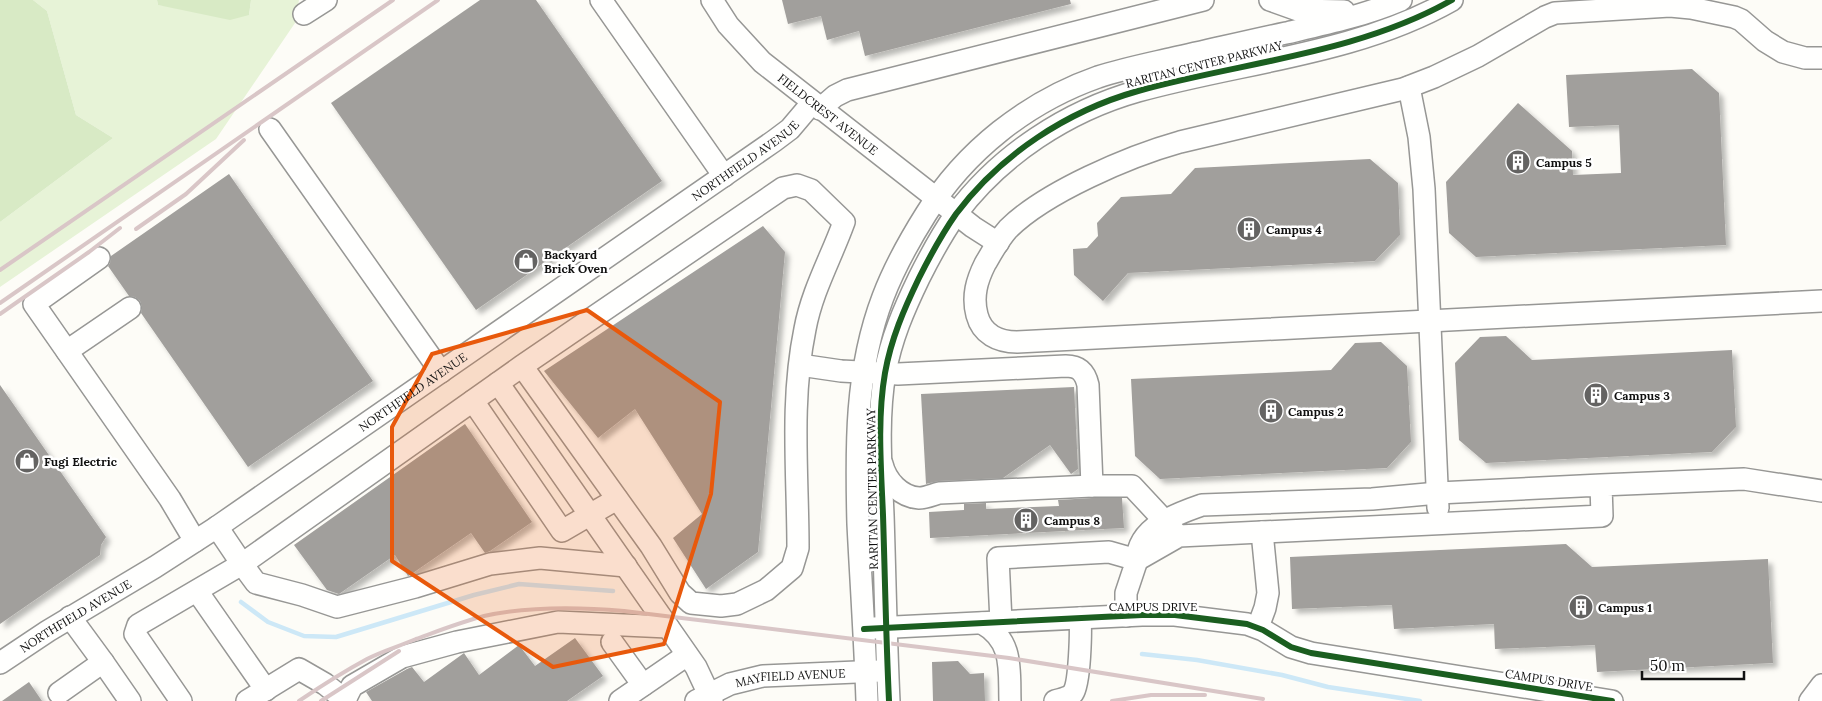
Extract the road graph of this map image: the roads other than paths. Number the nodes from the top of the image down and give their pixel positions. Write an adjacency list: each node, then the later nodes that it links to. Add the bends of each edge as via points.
1 (326, 0): 9 (street)
2 (601, 0): 14 (street)
3 (712, 0): 12 (street, FIELDCREST AVENUE, via 728,25 753,53)
4 (1203, 0): 12 (street, NORTHFIELD AVENUE, via 847,90)
5 (1270, 0): 8 (street, via 1298,10)
6 (1401, 0): 8 (street, RARITAN CENTER PARKWAY)
7 (1452, 0): 16 (street, RARITAN CENTER PARKWAY, via 1417,19 1370,36 1157,86 1092,108 1058,125 1011,158)
8 (1375, 10): 15 (street, RARITAN CENTER PARKWAY, via 1336,22 1121,70 1076,86 1045,101 1006,127 966,163)
9 (304, 14)
10 (1822, 58): 11 (street, via 1804,58 1783,52 1738,18 1691,8 1670,6 1566,11 1545,16 1478,56)
11 (1409, 87): 17 (street, via 1186,140 1146,153 1053,197 1016,222); 21 (street, via 1419,137 1424,189)
12 (816, 106): 14 (street, NORTHFIELD AVENUE, via 790,129); 15 (street, FIELDCREST AVENUE)
13 (270, 129): 25 (street)
14 (724, 176): 25 (street, NORTHFIELD AVENUE)
15 (936, 199): 16 (street, FIELDCREST AVENUE); 26 (street, RARITAN CENTER PARKWAY, via 908,245 883,297)
16 (956, 214): 17 (street, FIELDCREST AVENUE); 27 (street, RARITAN CENTER PARKWAY, via 906,304 896,328)
17 (998, 243): 21 (street, via 979,276 975,301 983,328 1005,341)
18 (99, 258): 22 (street, via 34,304)
19 (1822, 301): 21 (street)
20 (130, 308): 22 (street)
21 (1429, 320): 34 (street)
22 (67, 351): 41 (street)
23 (800, 365): 24 (street, via 813,297 844,222 811,190 797,185 783,188); 26 (street); 35 (street, via 795,418 798,548 792,568 766,590 737,604 691,603 680,593)
24 (522, 366): 28 (street); 35 (street)
25 (441, 372): 38 (street, NORTHFIELD AVENUE)
26 (863, 373): 27 (street); 53 (street, RARITAN CENTER PARKWAY, via 857,463)
27 (885, 374): 30 (street, RARITAN CENTER PARKWAY); 31 (street, via 1076,367 1088,385)
28 (498, 383): 29 (street); 36 (street)
29 (473, 401): 36 (street, via 562,531); 43 (street)
30 (881, 459): 31 (street, via 885,474 893,485 919,498 939,494); 52 (street, RARITAN CENTER PARKWAY)
31 (1092, 486): 39 (street, via 1132,486)
32 (1601, 486): 33 (street, via 1744,479); 34 (street); 37 (street, via 1602,516)
33 (1822, 491)
34 (1438, 493): 37 (street); 39 (street, via 1372,499 1202,505 1178,513)
35 (618, 499): 36 (street)
36 (590, 516): 44 (street)
37 (1439, 524): 40 (street)
38 (217, 527): 41 (street, NORTHFIELD AVENUE); 43 (street)
39 (1172, 529): 40 (street); 42 (street, via 1153,528 1137,551)
40 (1262, 532): 51 (street, via 1268,593)
41 (196, 541): 47 (street, NORTHFIELD AVENUE)
42 (1137, 560): 46 (street, via 1126,593); 49 (street, via 1109,552 998,558)
43 (242, 564): 44 (street, via 256,583 337,607 490,564 540,558); 45 (street)
44 (626, 566): 50 (street)
45 (197, 591): 62 (street); 67 (street, via 138,624 135,634)
46 (1126, 616): 48 (street, CAMPUS DRIVE); 51 (street, CAMPUS DRIVE, via 1196,616)
47 (70, 617): 56 (street); 57 (street, NORTHFIELD AVENUE)
48 (1080, 618): 49 (street, CAMPUS DRIVE); 73 (street, via 1075,687 1070,696)
49 (992, 622): 52 (street, CAMPUS DRIVE); 72 (street, via 992,629 1009,658)
50 (668, 626): 55 (street); 65 (street, via 558,622 457,642 402,657 352,686)
51 (1258, 627): 74 (street, CAMPUS DRIVE, via 1304,652)
52 (887, 628): 53 (street, CAMPUS DRIVE); 59 (street, RARITAN CENTER PARKWAY)
53 (864, 629): 58 (street, RARITAN CENTER PARKWAY)
54 (612, 642): 61 (street)
55 (687, 655): 61 (street); 64 (street, via 700,675)
56 (103, 662): 63 (street); 66 (street)
57 (0, 663)
58 (866, 671): 59 (street, MAYFIELD AVENUE); 64 (street, MAYFIELD AVENUE, via 763,676 737,682); 70 (street, RARITAN CENTER PARKWAY)
59 (888, 671): 71 (street, RARITAN CENTER PARKWAY)
60 (1822, 685): 75 (street)
61 (643, 686): 69 (street)
62 (266, 690): 65 (street, via 299,669); 68 (street)
63 (59, 693)
64 (706, 699)
65 (346, 700)
66 (130, 701)
67 (180, 701)
68 (247, 701)
69 (620, 701)
70 (867, 701)
71 (889, 701)
72 (1010, 701)
73 (1055, 701)
74 (1612, 701)
75 (1810, 701)

